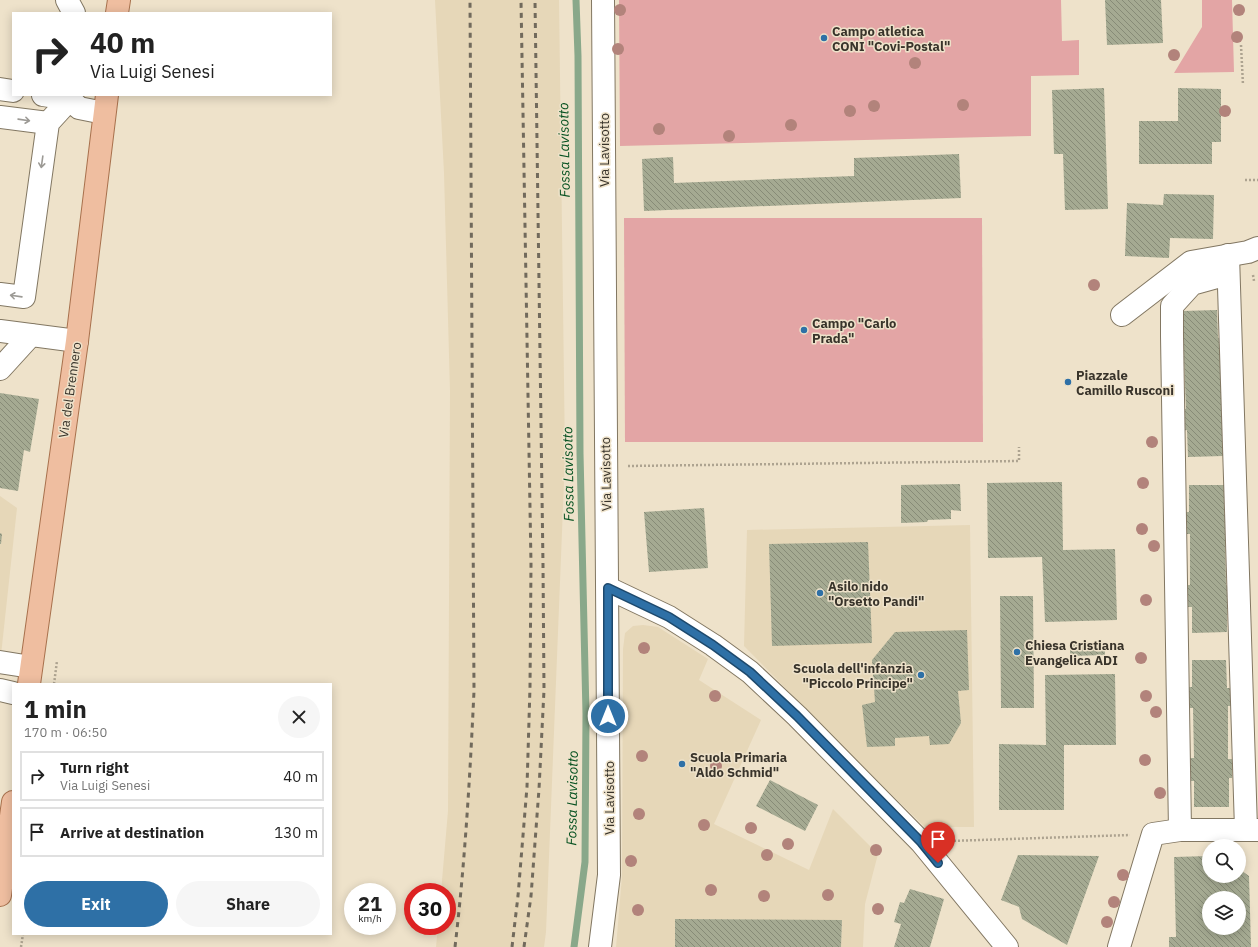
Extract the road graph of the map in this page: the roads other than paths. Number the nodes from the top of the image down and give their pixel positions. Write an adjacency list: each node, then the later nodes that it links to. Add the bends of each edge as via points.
1 (67, 0): 4 (street)
2 (119, 0): 5 (main road)
3 (603, 0): 21 (street, Via Lavisotto)
4 (73, 12)
5 (117, 12)
6 (0, 89): 7 (street)
7 (12, 91)
8 (49, 96): 9 (street)
9 (70, 99): 10 (street, via 79,108); 12 (street)
10 (106, 104): 19 (main road, Via del Brennero)
11 (0, 117): 12 (street, one-way to 12)
12 (48, 123): 15 (street, one-way to 15, via 24,297)
13 (1258, 248): 14 (street)
14 (1228, 265): 16 (street, via 1191,262); 27 (street, via 1192,284 1172,306); 28 (street)
15 (0, 294)
16 (1122, 315)
17 (0, 331): 18 (street)
18 (31, 335): 19 (street); 20 (street)
19 (77, 341): 23 (main road, Via del Brennero)
20 (0, 369)
21 (608, 588): 31 (street, Via Lavisotto, via 609,875); 32 (street, via 669,617 750,672 921,842)
22 (0, 662): 23 (street)
23 (30, 675)
24 (0, 690): 25 (street)
25 (12, 692)
26 (12, 805): 29 (main road)
27 (1180, 830): 28 (street); 33 (street, via 1153,834)
28 (1252, 830)
29 (4, 833): 30 (main road)
30 (0, 895)
31 (600, 947)
32 (1007, 947)
33 (1119, 947)

